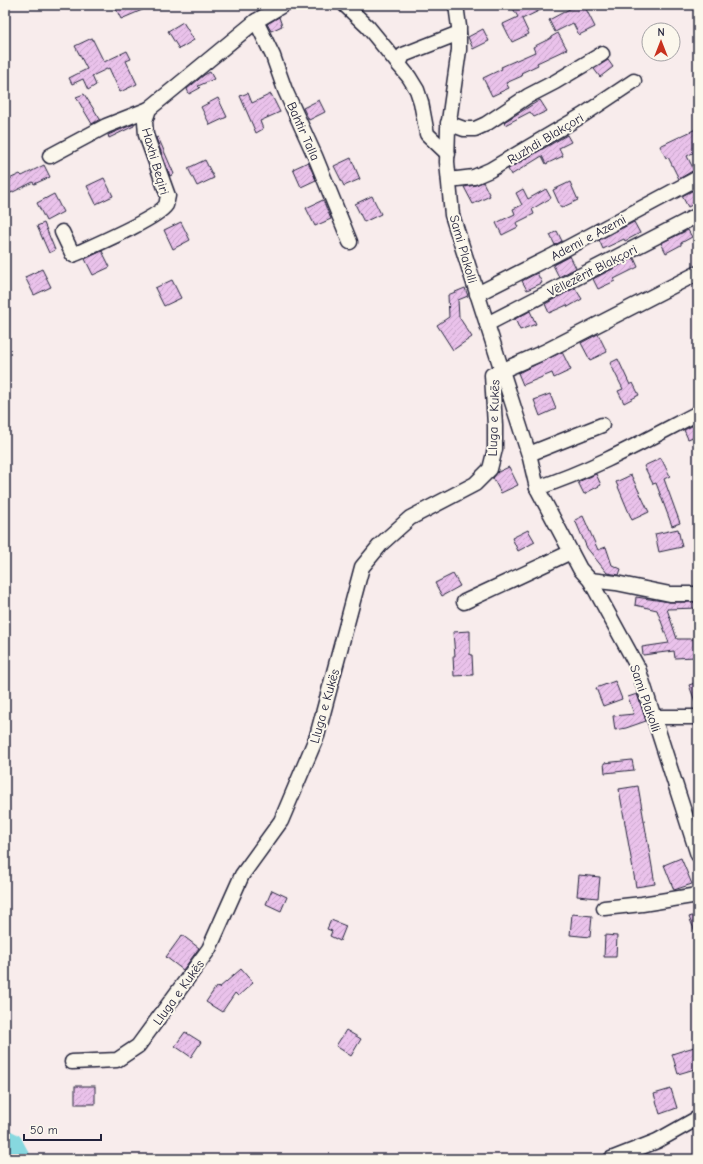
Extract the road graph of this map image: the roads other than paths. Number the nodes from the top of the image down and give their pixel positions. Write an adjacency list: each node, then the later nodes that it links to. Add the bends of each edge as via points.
1 (283, 5): 4 (street, Haxhi Beqiri)
2 (345, 5): 7 (street, via 368,27)
3 (456, 5): 5 (street, Sami Plakolli)
4 (256, 22): 9 (street, Haxhi Beqiri); 17 (street, Bahtir Talla, via 316,156)
5 (459, 33): 7 (street, via 403,56); 10 (street, Sami Plakolli, via 459,50)
6 (602, 54): 10 (street, via 474,130)
7 (399, 65): 11 (street, via 417,90 425,116 427,134)
8 (634, 81): 14 (street, Ruzhdi Blakçori, via 583,115 490,170 474,177)
9 (149, 108): 12 (street, via 106,126); 16 (street, Haxhi Beqiri, via 144,121 146,135 168,196 166,205 157,213 73,255)
10 (448, 123): 11 (street, Sami Plakolli)
11 (448, 154): 14 (street, Sami Plakolli)
12 (50, 156)
13 (698, 178): 19 (street, Ademi e Azemi)
14 (449, 180): 19 (street, Sami Plakolli, via 452,215)
15 (698, 215): 20 (street, Vëllezërit Blakçori)
16 (62, 232)
17 (350, 242)
18 (698, 273): 21 (street)
19 (477, 294): 20 (street, Sami Plakolli)
20 (487, 324): 21 (street, Sami Plakolli)
21 (502, 371): 24 (street, Sami Plakolli); 35 (street, Lluga e Kukës, via 492,375 495,449 490,469 475,484 410,518 381,544 362,567 318,736 281,821 242,875 209,949 138,1046 117,1060)
22 (698, 413): 25 (street, via 608,459)
23 (602, 425): 24 (street)
24 (528, 454): 25 (street, Sami Plakolli)
25 (537, 488): 26 (street, Sami Plakolli)
26 (571, 552): 27 (street, Sami Plakolli, via 580,569); 29 (street)
27 (590, 580): 28 (street, via 670,594); 30 (street, Sami Plakolli, via 638,668)
28 (698, 594)
29 (464, 602)
30 (653, 717): 31 (street); 32 (street, Sami Plakolli)
31 (698, 717)
32 (698, 855)
33 (698, 895): 34 (street)
34 (604, 908)
35 (72, 1062)
36 (698, 1118): 37 (street, via 657,1140)
37 (611, 1159)

